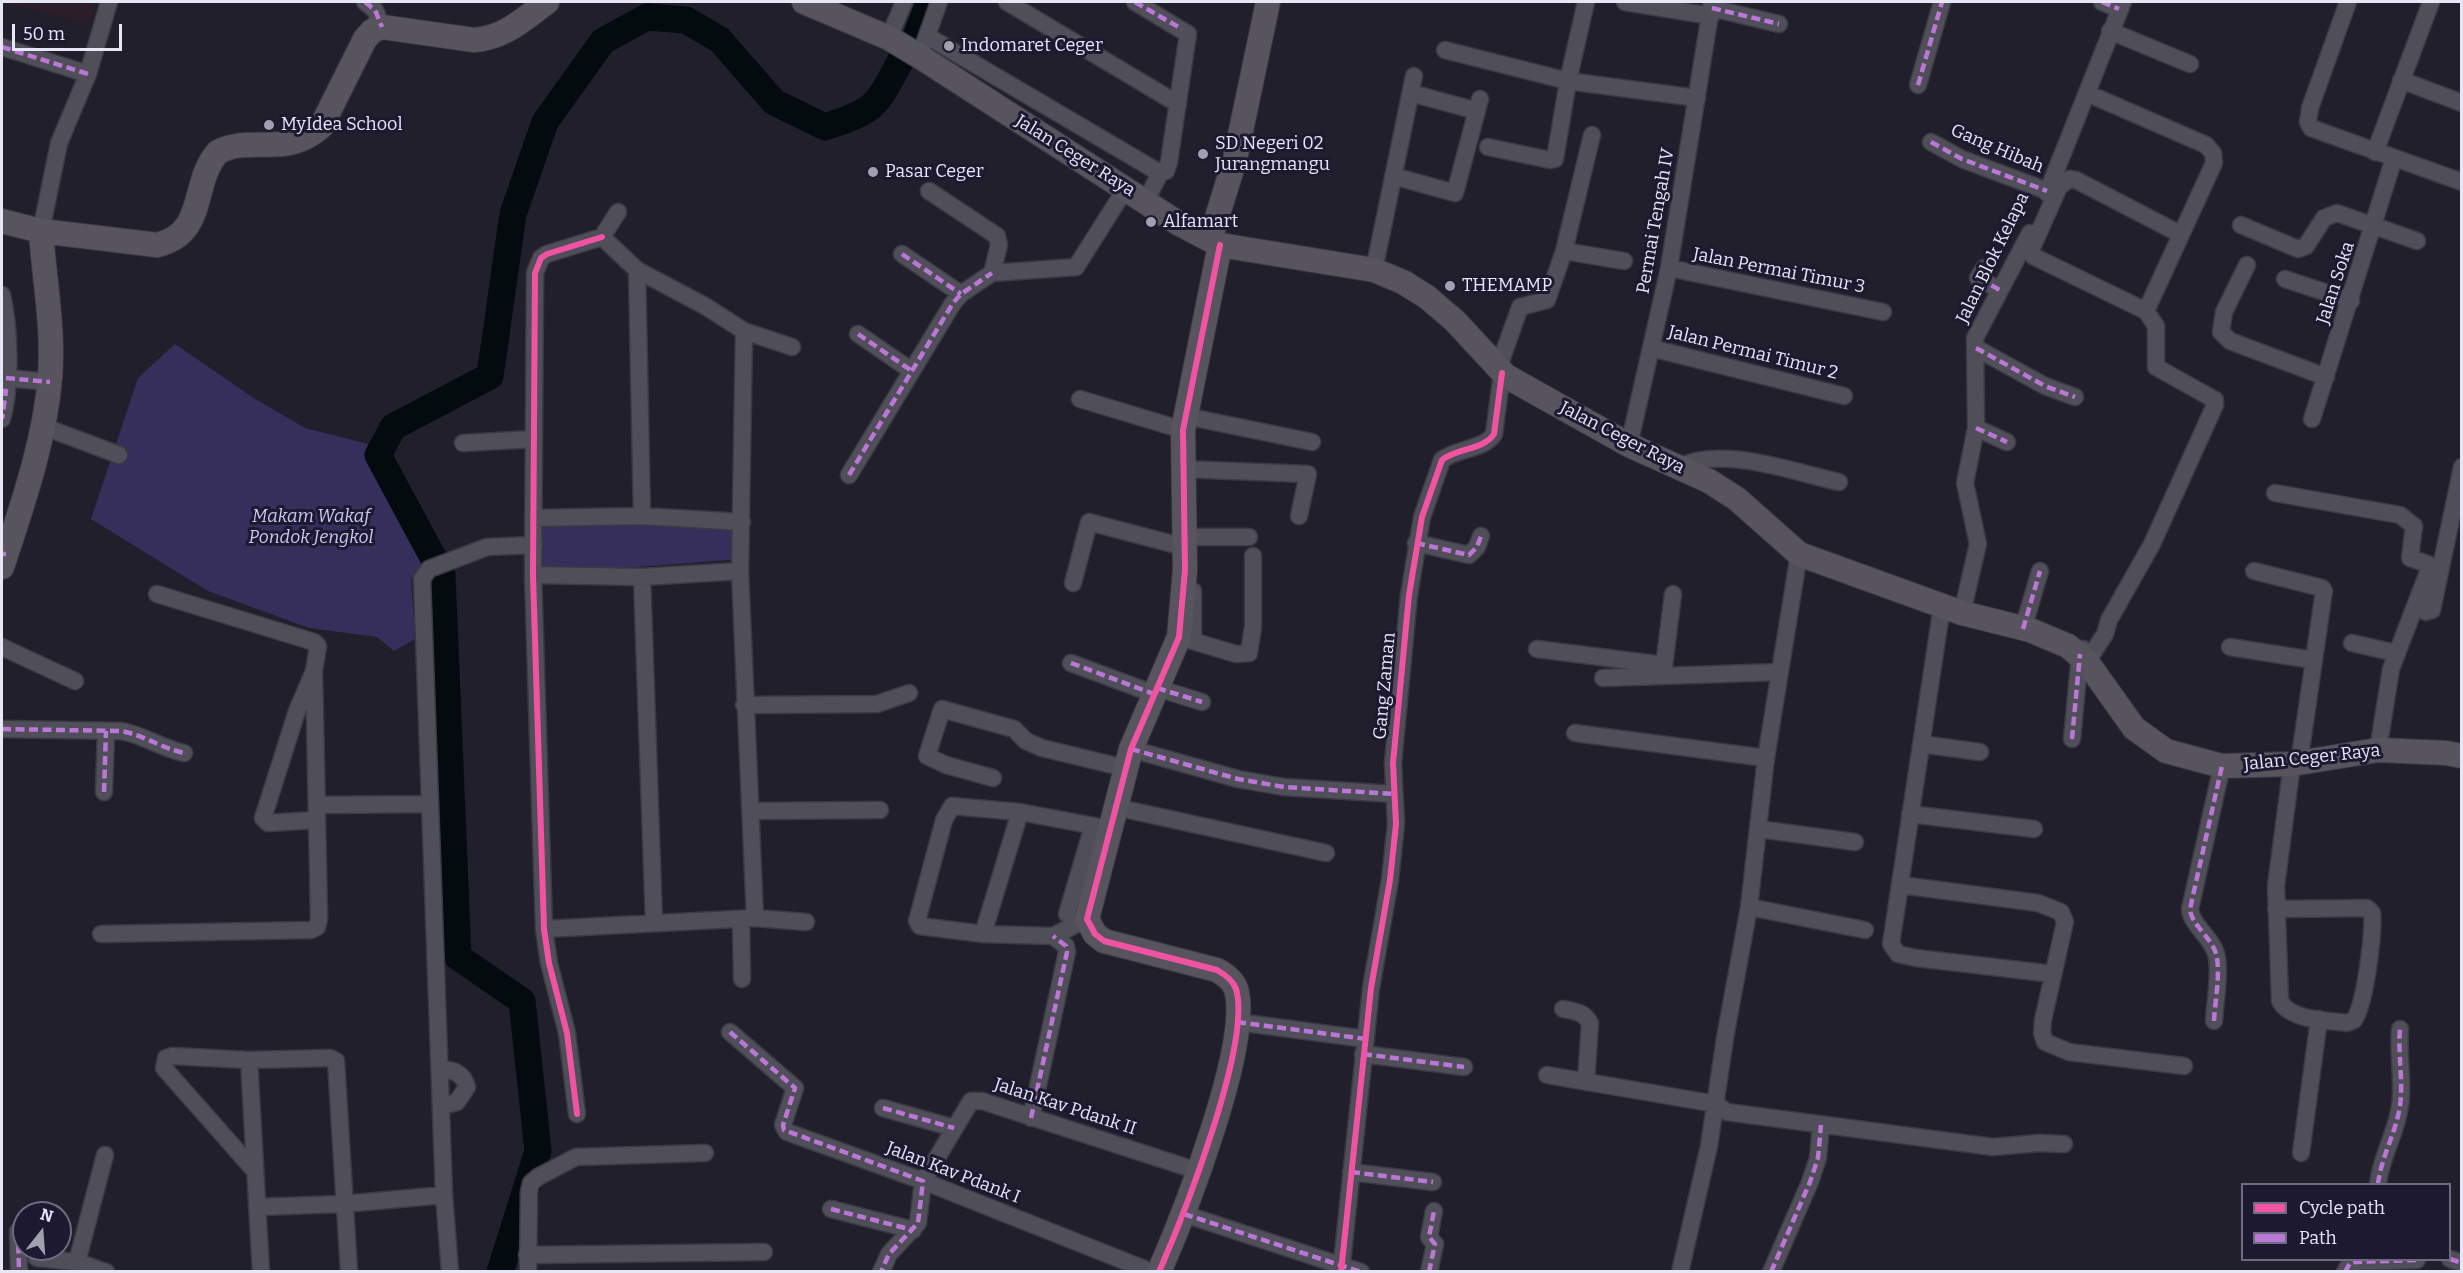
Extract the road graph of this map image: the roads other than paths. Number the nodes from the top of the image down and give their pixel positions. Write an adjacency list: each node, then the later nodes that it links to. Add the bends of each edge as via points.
1 (109, 2): 26 (street)
2 (365, 2): 19 (street, via 375,10)
3 (547, 2): 19 (main road, via 513,28 487,39)
4 (804, 2): 21 (main road, Jalan Ceger Raya)
5 (904, 2): 21 (street)
6 (939, 2): 23 (street)
7 (1135, 2): 34 (street, via 1188,34)
8 (1268, 2): 56 (main road)
9 (1586, 2): 29 (street)
10 (1625, 2): 17 (street)
11 (1942, 2): 30 (street)
12 (2102, 2): 16 (street)
13 (2348, 2): 39 (street, via 2308,122 2317,132)
14 (2430, 2): 28 (street)
15 (1011, 3): 34 (street)
16 (2121, 5): 20 (street, Jalan Blok Kelapa)
17 (1712, 9): 18 (street); 32 (street, Permai Tengah IV)
18 (1779, 24)
19 (382, 27): 52 (main road, via 365,39 321,127 311,135 293,144 218,152 206,174 190,223 177,238 157,245)
20 (2110, 31): 25 (street); 46 (street, Jalan Blok Kelapa)
21 (890, 39): 23 (main road, Jalan Ceger Raya)
22 (2, 47): 26 (street)
23 (922, 50): 41 (street); 44 (main road, Jalan Ceger Raya)
24 (1444, 50): 29 (street)
25 (2190, 64)
26 (88, 74): 52 (street, via 59,143)
27 (1414, 76): 31 (street)
28 (2401, 80): 35 (street); 39 (street)
29 (1571, 82): 32 (street); 38 (street, via 1555,159)
30 (1918, 85)
31 (1411, 93): 42 (street); 42 (street, via 1479,105 1455,193)
32 (1697, 98): 61 (street, Permai Tengah IV)
33 (2098, 98): 53 (street, via 2206,146 2213,153 2214,163)
34 (1178, 104): 41 (street, via 1166,171)
35 (2462, 104)
36 (1592, 135): 57 (street)
37 (1931, 142): 46 (street, Gang Hibah, via 1962,159)
38 (1488, 147)
39 (2375, 152): 40 (street)
40 (2394, 158): 43 (street); 51 (street, Jalan Soka)
41 (1160, 173): 47 (street)
42 (1393, 176): 64 (street)
43 (2462, 183)
44 (1126, 188): 47 (main road, Jalan Ceger Raya); 65 (street, via 1076,267)
45 (929, 191): 65 (street, via 997,236 999,245)
46 (2047, 191): 67 (street, Jalan Blok Kelapa, via 2025,245)
47 (1146, 201): 56 (main road, Jalan Ceger Raya)
48 (618, 212): 54 (street)
49 (2, 221): 52 (main road)
50 (2241, 225): 51 (street, via 2298,249 2306,246 2324,218 2337,213)
51 (2374, 226): 55 (street); 70 (street, Jalan Soka)
52 (41, 231): 81 (main road, via 51,333)
53 (2180, 234): 71 (street); 71 (street, via 2068,179 2059,187 2032,244 2033,256 2039,260)
54 (602, 237): 63 (street); 91 (street, via 547,254 537,264)
55 (2417, 241)
56 (1215, 243): 64 (main road, Jalan Ceger Raya); 88 (main road)
57 (1564, 250): 59 (street); 79 (street, via 1547,300 1520,307)
58 (902, 254): 68 (street)
59 (1624, 261)
60 (2247, 265): 80 (street, via 2224,312 2221,332 2230,340)
61 (1669, 268): 72 (street, Jalan Permai Timur 3); 76 (street, Permai Tengah IV)
62 (1984, 268): 67 (street, via 1978,278)
63 (637, 270): 73 (street); 103 (street)
64 (1374, 270): 79 (main road, Jalan Ceger Raya, via 1427,297)
65 (992, 273): 68 (street)
66 (2285, 279): 70 (street)
67 (2000, 290): 77 (street, Jalan Blok Kelapa, via 1978,330)
68 (961, 294): 78 (street)
69 (2, 296): 82 (street, via 6,315)
70 (2351, 301): 80 (street, Jalan Soka)
71 (2146, 311): 133 (street, via 2156,326 2156,367 2212,397 2215,405 2152,544 2105,634)
72 (1882, 312)
73 (744, 331): 75 (street); 106 (street)
74 (858, 334): 78 (street)
75 (792, 347)
76 (1651, 348): 83 (street, Jalan Permai Timur 2); 95 (street, Permai Tengah IV)
77 (1976, 348): 84 (street, via 2045,386); 90 (street, Jalan Blok Kelapa)
78 (912, 371): 100 (street)
79 (1505, 375): 95 (main road, Jalan Ceger Raya); 109 (street, Gang Zaman, via 1494,434 1485,442 1442,460)
80 (2326, 377): 87 (street, Jalan Soka)
81 (50, 382): 82 (street); 89 (main road)
82 (5, 387): 86 (street)
83 (1844, 396)
84 (2075, 397)
85 (1080, 399): 88 (street)
86 (2, 419)
87 (2312, 419)
88 (1184, 423): 92 (street); 99 (main road)
89 (42, 426): 96 (street); 114 (main road)
90 (1976, 428): 93 (street); 124 (street, Jalan Blok Kelapa, via 1965,483 1978,544)
91 (534, 439): 94 (street); 105 (street)
92 (1312, 442)
93 (2007, 442)
94 (463, 443)
95 (1629, 445): 97 (main road, Jalan Ceger Raya)
96 (119, 455)
97 (1679, 467): 101 (street, via 1693,460 1722,456); 112 (main road, Jalan Ceger Raya, via 1737,499)
98 (2462, 467): 123 (street, via 2432,610 2426,612)
99 (1182, 469): 104 (street, via 1308,474); 110 (main road)
100 (849, 475)
101 (1839, 482)
102 (2275, 493): 123 (street, via 2400,515 2409,520 2415,534 2410,558 2430,567)
103 (642, 516): 105 (street); 106 (street)
104 (1299, 516)
105 (534, 518): 111 (street)
106 (742, 522): 115 (street)
107 (1481, 536): 109 (street, via 1469,555)
108 (1249, 537): 110 (street)
109 (1416, 543): 159 (street, Gang Zaman, via 1393,763)
110 (1187, 544): 120 (street, via 1089,522); 126 (main road)
111 (534, 545): 118 (street); 160 (street, via 487,547 429,569 422,579)
112 (1799, 554): 124 (main road, Jalan Ceger Raya); 137 (street)
113 (1253, 556): 126 (street, via 1249,652 1236,654)
114 (3, 558)
115 (740, 571): 119 (street); 143 (street)
116 (2040, 571): 125 (street)
117 (2254, 571): 132 (street, via 2322,588 2325,596)
118 (533, 575): 119 (street); 178 (street)
119 (642, 577): 177 (street)
120 (1073, 583)
121 (157, 594): 136 (street, via 314,642 318,651)
122 (1673, 594): 135 (street)
123 (2416, 605): 131 (street)
124 (1952, 609): 125 (main road, Jalan Ceger Raya); 148 (street, Jalan Blok Kelapa)
125 (2023, 629): 133 (main road, Jalan Ceger Raya, via 2051,637)
126 (1186, 639): 140 (main road)
127 (2352, 643): 131 (street)
128 (2, 647): 139 (street)
129 (2230, 647): 132 (street)
130 (1537, 649): 135 (street)
131 (2396, 653): 149 (street)
132 (2313, 660): 155 (street)
133 (2082, 661): 147 (street); 156 (main road, Jalan Ceger Raya, via 2134,728 2149,740 2166,751)
134 (1071, 663): 140 (street)
135 (1663, 670): 137 (street); 138 (street)
136 (314, 671): 163 (street); 163 (street, via 263,818 268,823)
137 (1780, 672): 153 (street)
138 (1604, 678)
139 (75, 681)
140 (1156, 691): 142 (street); 154 (main road)
141 (909, 693): 143 (street, via 877,704)
142 (1202, 702)
143 (744, 705): 162 (street)
144 (2, 729): 145 (street)
145 (106, 731): 151 (street, via 136,734 163,748); 158 (street)
146 (1575, 733): 153 (street)
147 (2072, 739)
148 (1921, 744): 150 (street); 165 (street, Jalan Blok Kelapa)
149 (2378, 750): 152 (main road, Jalan Ceger Raya); 155 (main road, Jalan Ceger Raya)
150 (1980, 752)
151 (184, 753)
152 (2462, 756)
153 (1766, 758): 168 (street)
154 (1128, 759): 157 (street, via 1042,748 1026,741 1014,729 942,709 927,756); 159 (street, via 1284,787); 166 (main road)
155 (2296, 763): 156 (main road, Jalan Ceger Raya); 173 (street, via 2276,886)
156 (2222, 766): 187 (street, via 2191,915 2210,938 2217,958)
157 (993, 778)
158 (105, 792)
159 (1394, 794): 191 (street, Gang Zaman, via 1390,880 1373,969)
160 (428, 804): 163 (street); 195 (street)
161 (880, 810): 162 (street)
162 (751, 811): 175 (street)
163 (317, 812): 180 (street, via 317,927)
164 (1020, 812): 166 (street); 181 (street); 181 (street, via 956,804 944,820 918,924)
165 (1910, 814): 167 (street); 171 (street, Jalan Blok Kelapa)
166 (1106, 821): 170 (street); 174 (main road)
167 (2034, 828)
168 (1759, 829): 169 (street); 172 (street)
169 (1855, 842)
170 (1326, 853)
171 (1901, 885): 183 (street, via 2052,907 2061,912 2065,922); 183 (street, Jalan Blok Kelapa, via 1891,944 1898,954)
172 (1749, 907): 179 (street); 198 (street)
173 (2276, 909): 186 (street, via 2280,1001 2289,1012); 186 (street, via 2367,908 2372,913 2358,1015 2347,1023)
174 (1077, 916): 182 (street); 188 (main road, via 1104,941 1224,974 1236,989)
175 (748, 919): 176 (street); 177 (street); 184 (street)
176 (806, 922)
177 (654, 923): 178 (street)
178 (544, 929): 201 (street, via 567,1033)
179 (1865, 930)
180 (101, 933)
181 (983, 934): 182 (street)
182 (1053, 936): 202 (street, via 1066,946 1067,952)
183 (2053, 974): 193 (street, via 2042,1033 2044,1042 2069,1052)
184 (742, 979)
185 (1563, 1009): 197 (street, via 1579,1012 1590,1023)
186 (2319, 1019): 207 (street)
187 (2214, 1021)
188 (1237, 1022): 191 (street); 210 (main road, via 1230,1066)
189 (2400, 1029): 214 (street, via 2401,1095 2394,1136)
190 (730, 1032): 212 (street, Jalan Kav Pdank I, via 795,1092 784,1130)
191 (1365, 1047): 194 (street); 211 (street, Gang Zaman)
192 (249, 1060): 209 (street); 209 (street, via 172,1056 166,1058 164,1068); 216 (street, via 336,1060)
193 (2184, 1066)
194 (1464, 1067)
195 (441, 1070): 199 (street); 199 (street, via 459,1073 467,1088 457,1102)
196 (1547, 1075): 197 (street)
197 (1586, 1082): 198 (street)
198 (1716, 1104): 203 (street, via 1727,1112); 237 (street)
199 (442, 1106): 215 (street)
200 (883, 1107): 204 (street)
201 (577, 1114)
202 (1031, 1118): 204 (street, Jalan Kav Pdank II, via 977,1100 968,1104); 210 (street, Jalan Kav Pdank II)
203 (1821, 1125): 205 (street, via 1993,1147); 238 (street, via 1818,1158 1810,1182)
204 (954, 1128): 212 (street, Jalan Kav Pdank II)
205 (2064, 1144)
206 (705, 1153): 226 (street, via 576,1157 538,1177 529,1192)
207 (2301, 1153)
208 (105, 1155): 225 (street)
209 (254, 1170): 217 (street)
210 (1198, 1171): 220 (main road)
211 (1351, 1172): 213 (street); 227 (street, Gang Zaman)
212 (923, 1180): 221 (street, Jalan Kav Pdank II, via 918,1223); 233 (street, Jalan Kav Pdank I)
213 (1433, 1182)
214 (2378, 1183)
215 (444, 1195): 216 (street); 231 (street)
216 (343, 1204): 217 (street); 230 (street)
217 (257, 1207): 229 (street)
218 (831, 1209): 221 (street)
219 (1434, 1211): 236 (street, via 1429,1237 1435,1244)
220 (1184, 1214): 227 (street); 234 (main road)
221 (913, 1230): 232 (street, via 898,1241)
222 (764, 1252): 226 (street)
223 (67, 1261): 225 (street)
224 (2372, 1261): 239 (street, via 2350,1263)
225 (77, 1262): 228 (street)
226 (527, 1263)
227 (1342, 1268): 235 (street)
228 (106, 1272)
229 (261, 1272)
230 (349, 1272)
231 (450, 1272)
232 (881, 1272)
233 (1152, 1272)
234 (1159, 1272)
235 (1361, 1272)
236 (1429, 1272)
237 (1680, 1272)
238 (1771, 1272)
239 (2346, 1272)

